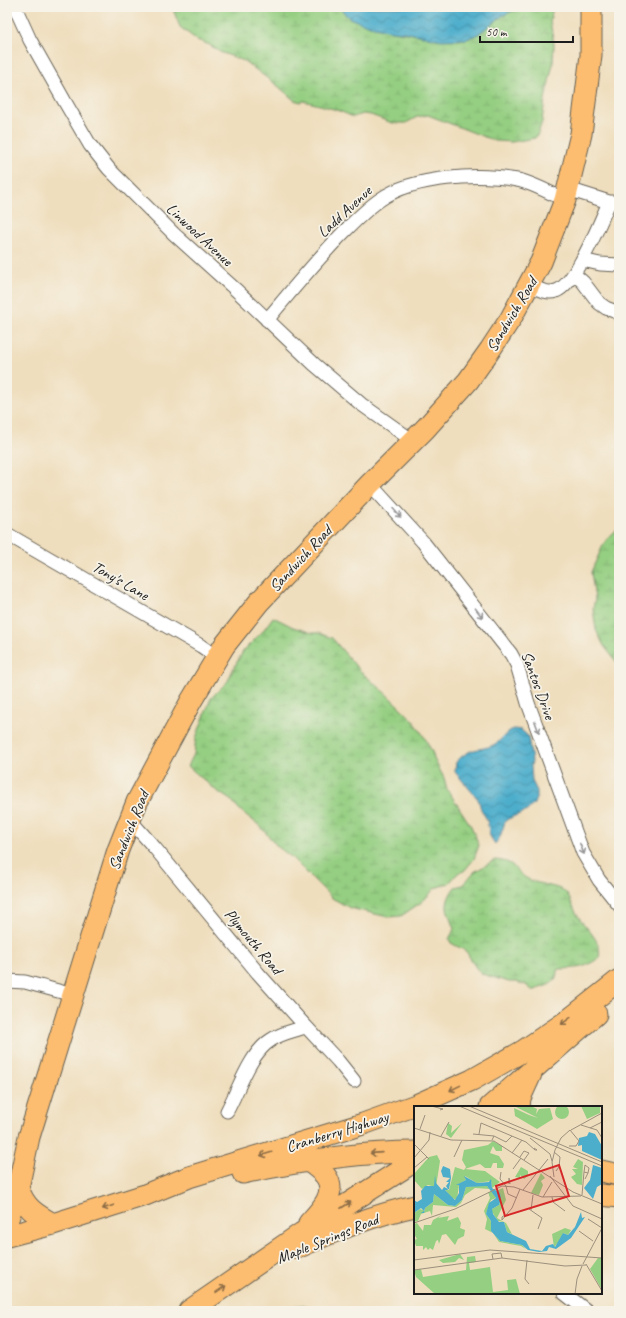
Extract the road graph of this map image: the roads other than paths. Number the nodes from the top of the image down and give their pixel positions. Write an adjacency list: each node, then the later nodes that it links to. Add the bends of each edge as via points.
1 (15, 7): 10 (street, Linwood Avenue, via 56,87 99,158 174,234)
2 (592, 7): 3 (main road, Sandwich Road, via 588,86 581,134)
3 (566, 194): 4 (street, Ladd Avenue); 8 (main road, Sandwich Road, via 551,239); 10 (street, Ladd Avenue, via 519,180 490,178 452,178 397,191 370,207 358,218)
4 (614, 202): 5 (street)
5 (582, 260): 6 (street); 7 (street)
6 (619, 265)
7 (574, 274): 8 (street, via 557,291 544,292); 9 (street, via 599,303)
8 (530, 285): 11 (main road, Sandwich Road, via 512,318 479,366)
9 (619, 313)
10 (267, 320): 11 (street, Linwood Avenue, via 361,404)
11 (413, 441): 12 (main road, Sandwich Road)
12 (370, 484): 14 (main road, Sandwich Road, via 259,602); 16 (street, Santos Drive, one-way to 16, via 423,542 512,654 583,853 599,880)
13 (7, 534): 14 (street, Tony's Lane)
14 (217, 657): 15 (main road, Sandwich Road, via 169,740)
15 (130, 820): 20 (main road, Sandwich Road, via 114,862); 21 (street, Plymouth Road)
16 (619, 905)
17 (619, 980): 33 (main road, Cranberry Highway, one-way to 33, via 539,1040 497,1066 446,1092 393,1114 189,1177)
18 (7, 981): 20 (street, via 25,982)
19 (619, 994): 22 (main road)
20 (73, 995): 32 (main road, Sandwich Road)
21 (305, 1027): 23 (street, Plymouth Road); 26 (street, via 270,1040 263,1047 251,1062)
22 (532, 1072): 24 (main road); 25 (main road, via 520,1098)
23 (354, 1081)
24 (491, 1106)
25 (519, 1106)
26 (227, 1111)
27 (414, 1152): 28 (main road, Cranberry Highway, one-way to 28)
28 (308, 1160): 33 (main road, Cranberry Highway); 39 (main road, via 327,1179 330,1191 325,1203)
29 (414, 1162): 39 (main road, one-way to 29)
30 (602, 1171): 31 (main road)
31 (619, 1175)
32 (12, 1188): 37 (main road, Sandwich Road); 38 (main road, via 33,1213)
33 (145, 1195): 38 (main road, Cranberry Highway, one-way to 38)
34 (602, 1195): 35 (main road)
35 (619, 1197)
36 (414, 1206): 41 (main road, Maple Springs Road, via 342,1229)
37 (7, 1222)
38 (53, 1224): 40 (main road, Cranberry Highway)
39 (302, 1233): 41 (main road)
40 (7, 1236)
41 (241, 1275): 43 (main road, one-way to 41)
42 (565, 1294): 44 (street)
43 (189, 1311)
44 (587, 1311)

